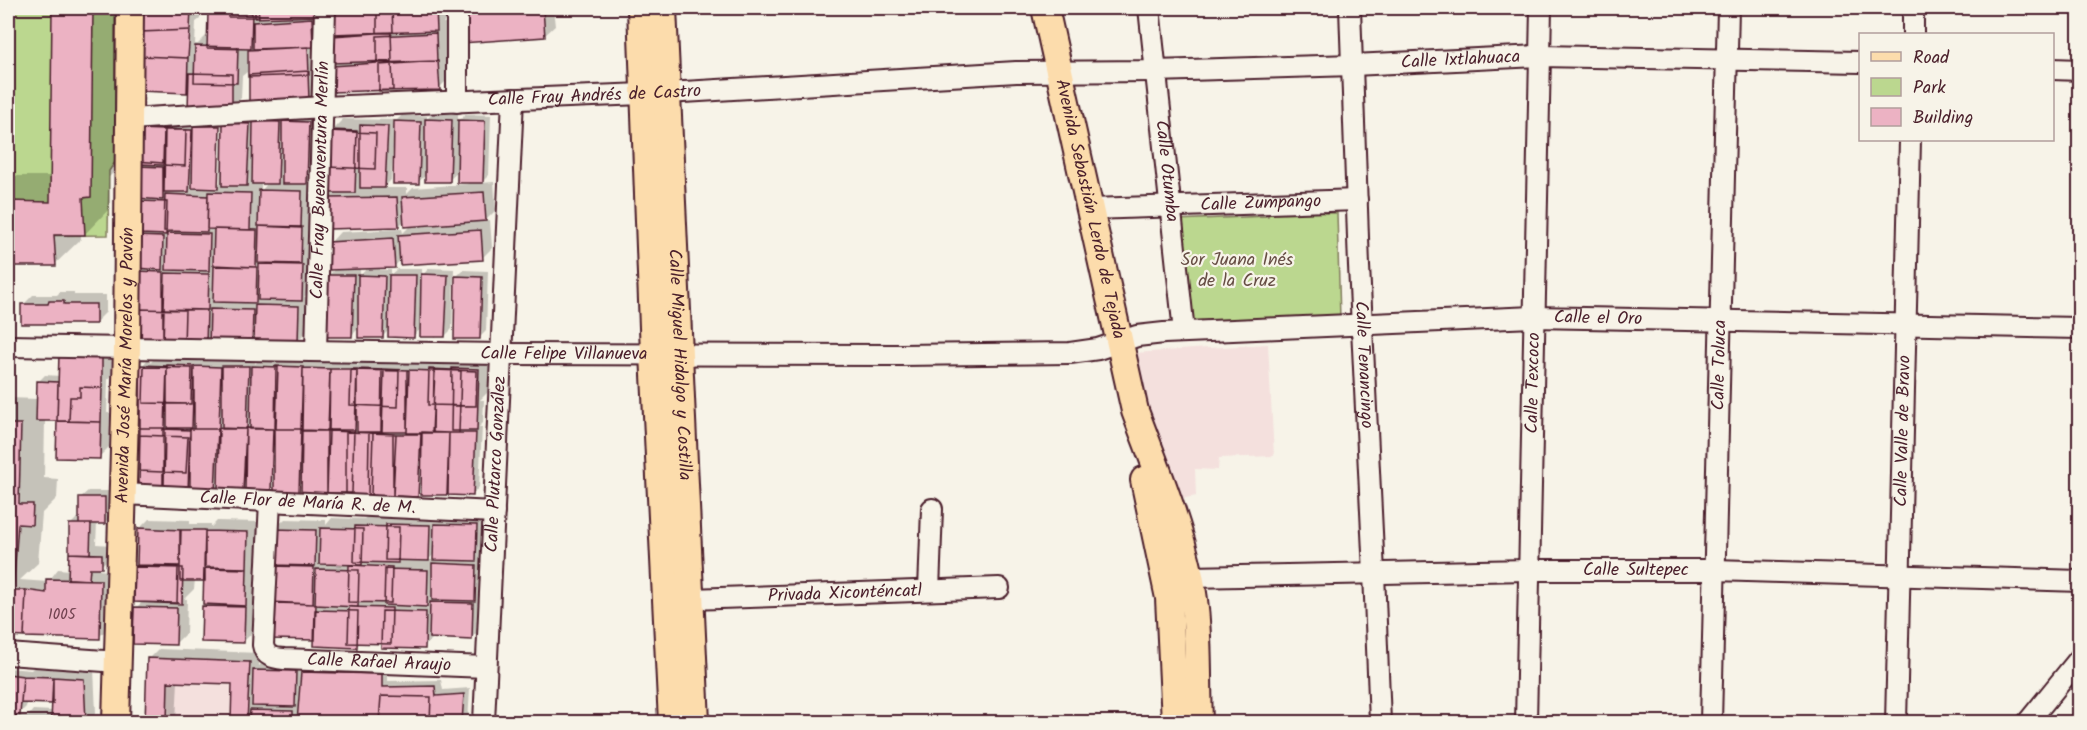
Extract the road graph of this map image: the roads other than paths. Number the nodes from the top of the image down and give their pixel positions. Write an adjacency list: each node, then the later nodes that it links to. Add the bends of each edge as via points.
1 (130, 8): 25 (main road, Avenida José María Morelos y Pavón)
2 (325, 8): 24 (street, Calle Fray Buenaventura Merlín)
3 (457, 8): 23 (street)
4 (641, 8): 21 (main road, Calle Miguel Hidalgo y Costilla)
5 (663, 8): 21 (main road, Calle Miguel Hidalgo y Costilla)
6 (1045, 8): 20 (main road, Avenida Sebastián Lerdo de Tejada)
7 (1149, 8): 19 (street, Calle Otumba)
8 (1350, 8): 16 (street, Calle Tenancingo)
9 (1541, 8): 13 (street, Calle Texcoco)
10 (1728, 8): 14 (street, Calle Toluca)
11 (1913, 8): 12 (street)
12 (1913, 33)
13 (1540, 56): 14 (street, Calle Ixtlahuaca); 16 (street, Calle Ixtlahuaca); 30 (street, Calle Texcoco)
14 (1726, 58): 15 (street, Calle Ixtlahuaca); 31 (street, Calle Toluca)
15 (1859, 62)
16 (1353, 65): 19 (street, Calle Ixtlahuaca); 27 (street, Calle Tenancingo)
17 (2054, 69): 18 (street)
18 (2079, 70)
19 (1155, 71): 20 (street, Calle Ixtlahuaca); 28 (street, Calle Otumba)
20 (1060, 72): 21 (street, Calle Fray Andrés de Castro); 29 (main road, Avenida Sebastián Lerdo de Tejada)
21 (656, 94): 22 (street, Calle Fray Andrés de Castro); 41 (main road, Calle Miguel Hidalgo y Costilla)
22 (513, 99): 23 (street, Calle Fray Andrés de Castro); 40 (street, Calle Plutarco González)
23 (457, 102): 24 (street, Calle Fray Andrés de Castro)
24 (323, 108): 25 (street, Calle Fray Andrés de Castro); 39 (street, Calle Fray Buenaventura Merlín)
25 (130, 119): 38 (main road, Avenida José María Morelos y Pavón)
26 (1910, 141): 32 (street, Calle Valle de Bravo)
27 (1357, 200): 28 (street, Calle Zumpango); 33 (street, Calle Tenancingo)
28 (1169, 206): 29 (street, Calle Zumpango); 35 (street, Calle Otumba)
29 (1090, 209): 36 (main road, Avenida Sebastián Lerdo de Tejada)
30 (1534, 317): 31 (street, Calle el Oro); 33 (street, Calle el Oro); 47 (street, Calle Texcoco)
31 (1721, 320): 32 (street, Calle el Oro); 48 (street, Calle Toluca)
32 (1906, 325): 34 (street, Calle el Oro); 50 (street, Calle Valle de Bravo)
33 (1361, 326): 35 (street, Calle el Oro); 49 (street, Calle Tenancingo)
34 (2079, 328)
35 (1184, 332): 36 (street, Calle el Oro, via 1150,334)
36 (1119, 342): 41 (street, Calle Felipe Villanueva, via 1098,350 1070,353); 42 (main road, Avenida Sebastián Lerdo de Tejada)
37 (8, 346): 38 (street, Calle Felipe Villanueva)
38 (128, 348): 39 (street, Calle Felipe Villanueva); 43 (main road, Avenida José María Morelos y Pavón)
39 (316, 351): 40 (street, Calle Felipe Villanueva)
40 (501, 354): 41 (street, Calle Felipe Villanueva); 46 (street, Calle Plutarco González)
41 (667, 354): 55 (main road, Calle Miguel Hidalgo y Costilla); 62 (main road, Calle Miguel Hidalgo y Costilla)
42 (1135, 411): 51 (main road, Avenida Sebastián Lerdo de Tejada); 64 (main road, Avenida Sebastián Lerdo de Tejada, via 1143,477 1169,598)
43 (124, 494): 44 (street, Calle Flor de María R. de M.); 58 (main road, Avenida José María Morelos y Pavón)
44 (270, 501): 46 (street, Calle Flor de María R. de M.); 59 (street, Calle Rafael Araujo, via 263,645 266,654)
45 (932, 509): 54 (street)
46 (494, 512): 59 (street, Calle Plutarco González)
47 (1528, 570): 48 (street, Calle Sultepec); 49 (street, Calle Sultepec); 67 (street, Calle Texcoco)
48 (1715, 570): 50 (street, Calle Sultepec); 68 (street, Calle Toluca)
49 (1374, 573): 51 (street, Calle Sultepec); 66 (street, Calle Tenancingo)
50 (1899, 576): 52 (street, Calle Sultepec); 69 (street, Calle Valle de Bravo)
51 (1190, 577): 65 (main road, Avenida Sebastián Lerdo de Tejada)
52 (2079, 581)
53 (999, 588): 54 (street, Privada Xiconténcatl)
54 (929, 590): 55 (street, Privada Xiconténcatl)
55 (691, 599): 63 (main road, Calle Miguel Hidalgo y Costilla)
56 (8, 654): 58 (street)
57 (2079, 658): 70 (street)
58 (118, 662): 60 (main road, Avenida José María Morelos y Pavón)
59 (486, 667): 61 (street, Calle Plutarco González)
60 (116, 723)
61 (484, 723)
62 (672, 723)
63 (696, 723)
64 (1175, 723)
65 (1199, 723)
66 (1380, 723)
67 (1526, 723)
68 (1711, 723)
69 (1896, 723)
70 (2028, 723)

